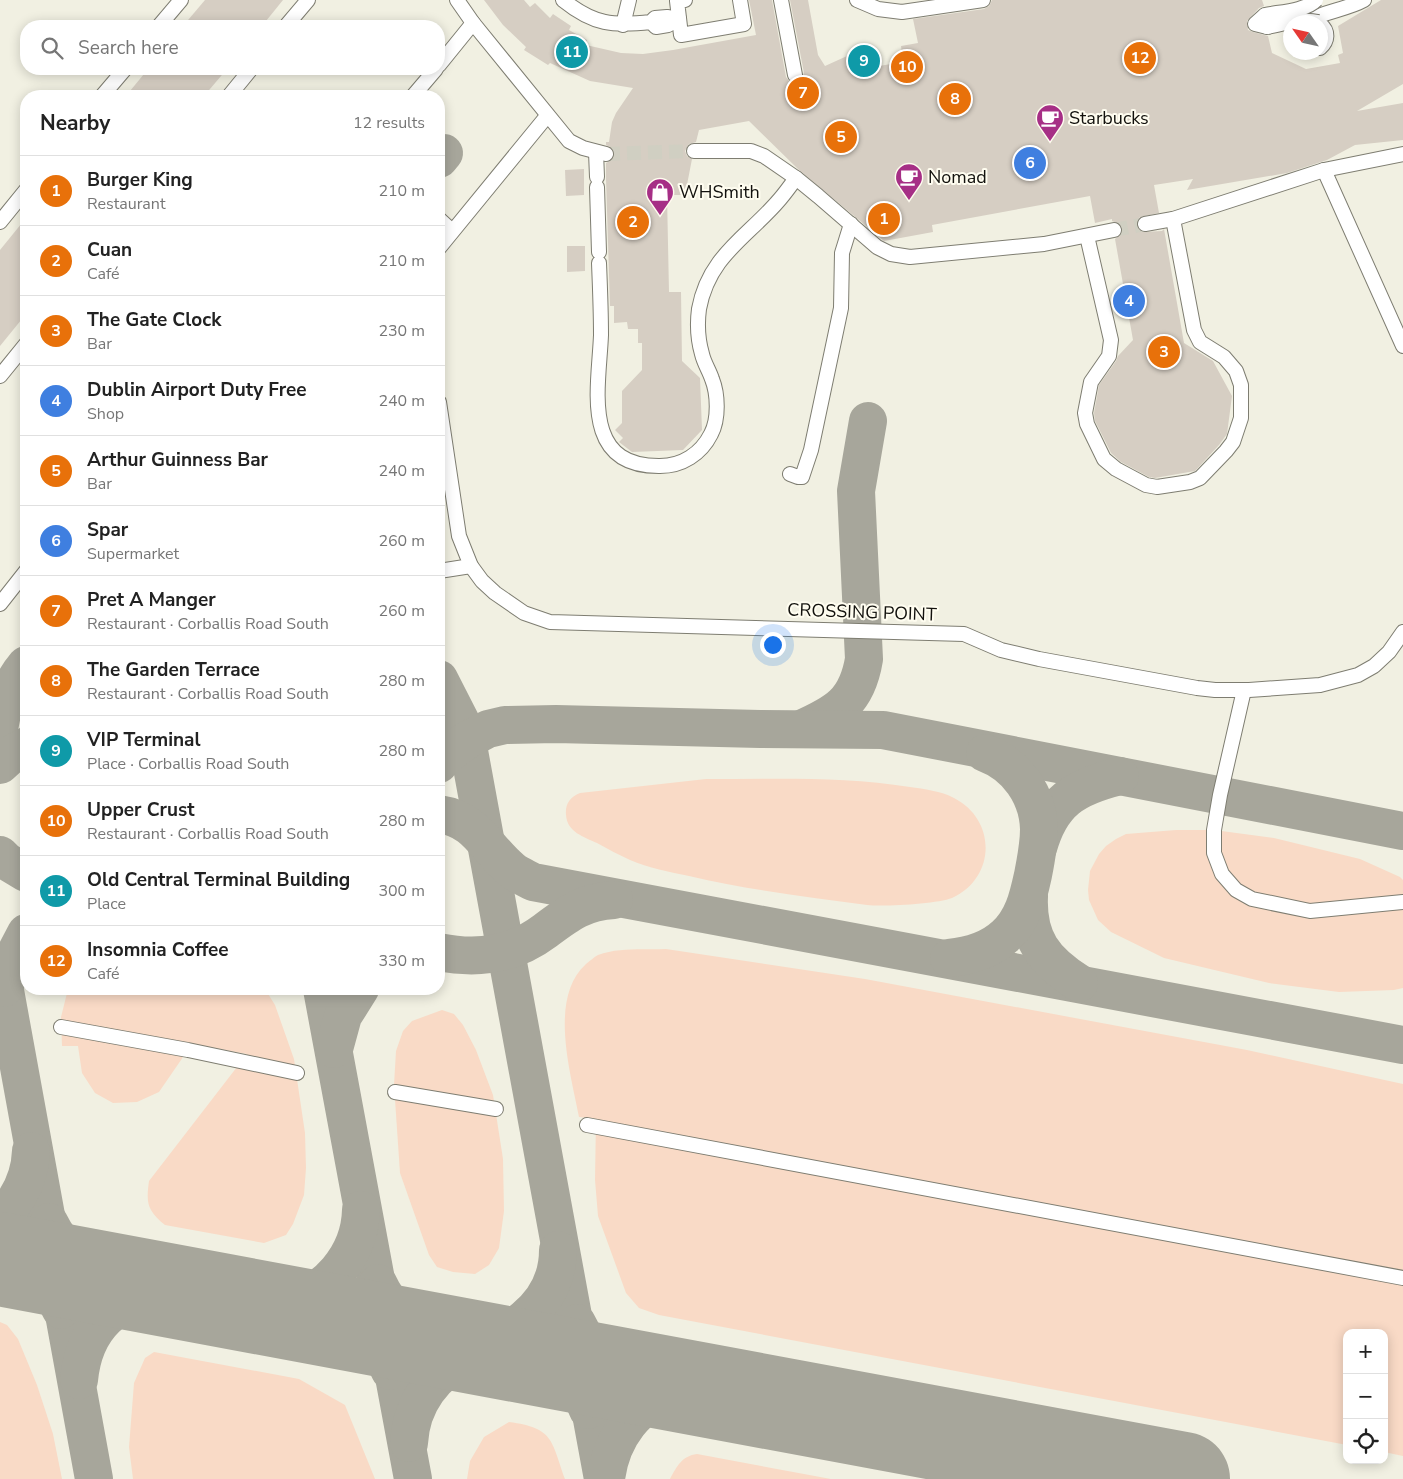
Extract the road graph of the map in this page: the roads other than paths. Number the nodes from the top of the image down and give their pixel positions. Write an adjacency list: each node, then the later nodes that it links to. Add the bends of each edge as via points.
1 (181, 0): 15 (street)
2 (308, 0): 16 (street)
3 (456, 0): 19 (street)
4 (563, 0): 20 (street, via 592,19)
5 (629, 0): 20 (street)
6 (684, 0): 17 (street, via 677,1)
7 (740, 0): 17 (street, via 744,24 681,35)
8 (781, 0): 25 (street)
9 (857, 0): 10 (street, via 902,12)
10 (983, 0)
11 (1293, 0): 12 (street, bridge, via 1303,6 1313,5)
12 (1318, 0): 18 (street, bridge, via 1266,21)
13 (1364, 0): 14 (street)
14 (1320, 15)
15 (164, 20)
16 (291, 20)
17 (679, 20): 20 (street, via 664,17)
18 (1283, 22)
19 (473, 23): 21 (street); 29 (street)
20 (623, 25)
21 (445, 58)
22 (120, 75): 26 (street)
23 (247, 75): 27 (street)
24 (431, 75): 28 (street)
25 (795, 75)
26 (107, 90)
27 (234, 90)
28 (418, 90)
29 (547, 116): 33 (street, via 569,141 601,153 597,182 601,333 597,407 601,432 613,449 632,462 655,466 679,463 693,457 713,432 716,393 703,356 698,324 710,276 720,260 780,200); 41 (street)
30 (694, 151): 33 (street, via 751,150)
31 (1403, 154): 32 (street)
32 (1324, 170): 35 (street); 44 (street)
33 (796, 178): 37 (street)
34 (20, 197): 36 (street)
35 (1173, 219): 38 (street); 42 (street, via 1194,330 1200,342 1224,357 1236,371 1241,385 1241,418 1233,442 1200,478 1190,482 1157,487 1146,485 1116,469 1104,459 1087,424 1091,382 1108,356 1112,340)
36 (0, 222)
37 (850, 224): 42 (street, via 876,247 910,257 1044,244); 48 (street, via 842,253 841,308 811,450 802,477)
38 (1145, 224)
39 (445, 225): 41 (street)
40 (1114, 230): 42 (street)
41 (452, 231): 43 (street)
42 (1087, 236)
43 (445, 240)
44 (1403, 346)
45 (20, 351): 46 (street)
46 (0, 376)
47 (445, 440): 49 (street, CROSSING POINT, via 460,536)
48 (790, 474)
49 (471, 566): 50 (street); 54 (street, CROSSING POINT, via 495,593 524,613 550,622 964,634 1001,650 1039,659 1198,688)
50 (445, 570)
51 (20, 579): 52 (street)
52 (0, 604)
53 (1403, 632): 54 (street, via 1389,652 1358,675 1313,686)
54 (1244, 690): 55 (street, via 1214,830 1214,853 1222,874 1236,890 1252,899 1310,911)
55 (1403, 902)
56 (61, 1027): 57 (street)
57 (297, 1073)
58 (394, 1092): 59 (street)
59 (496, 1109)
60 (587, 1125): 61 (street)
61 (1403, 1278)

